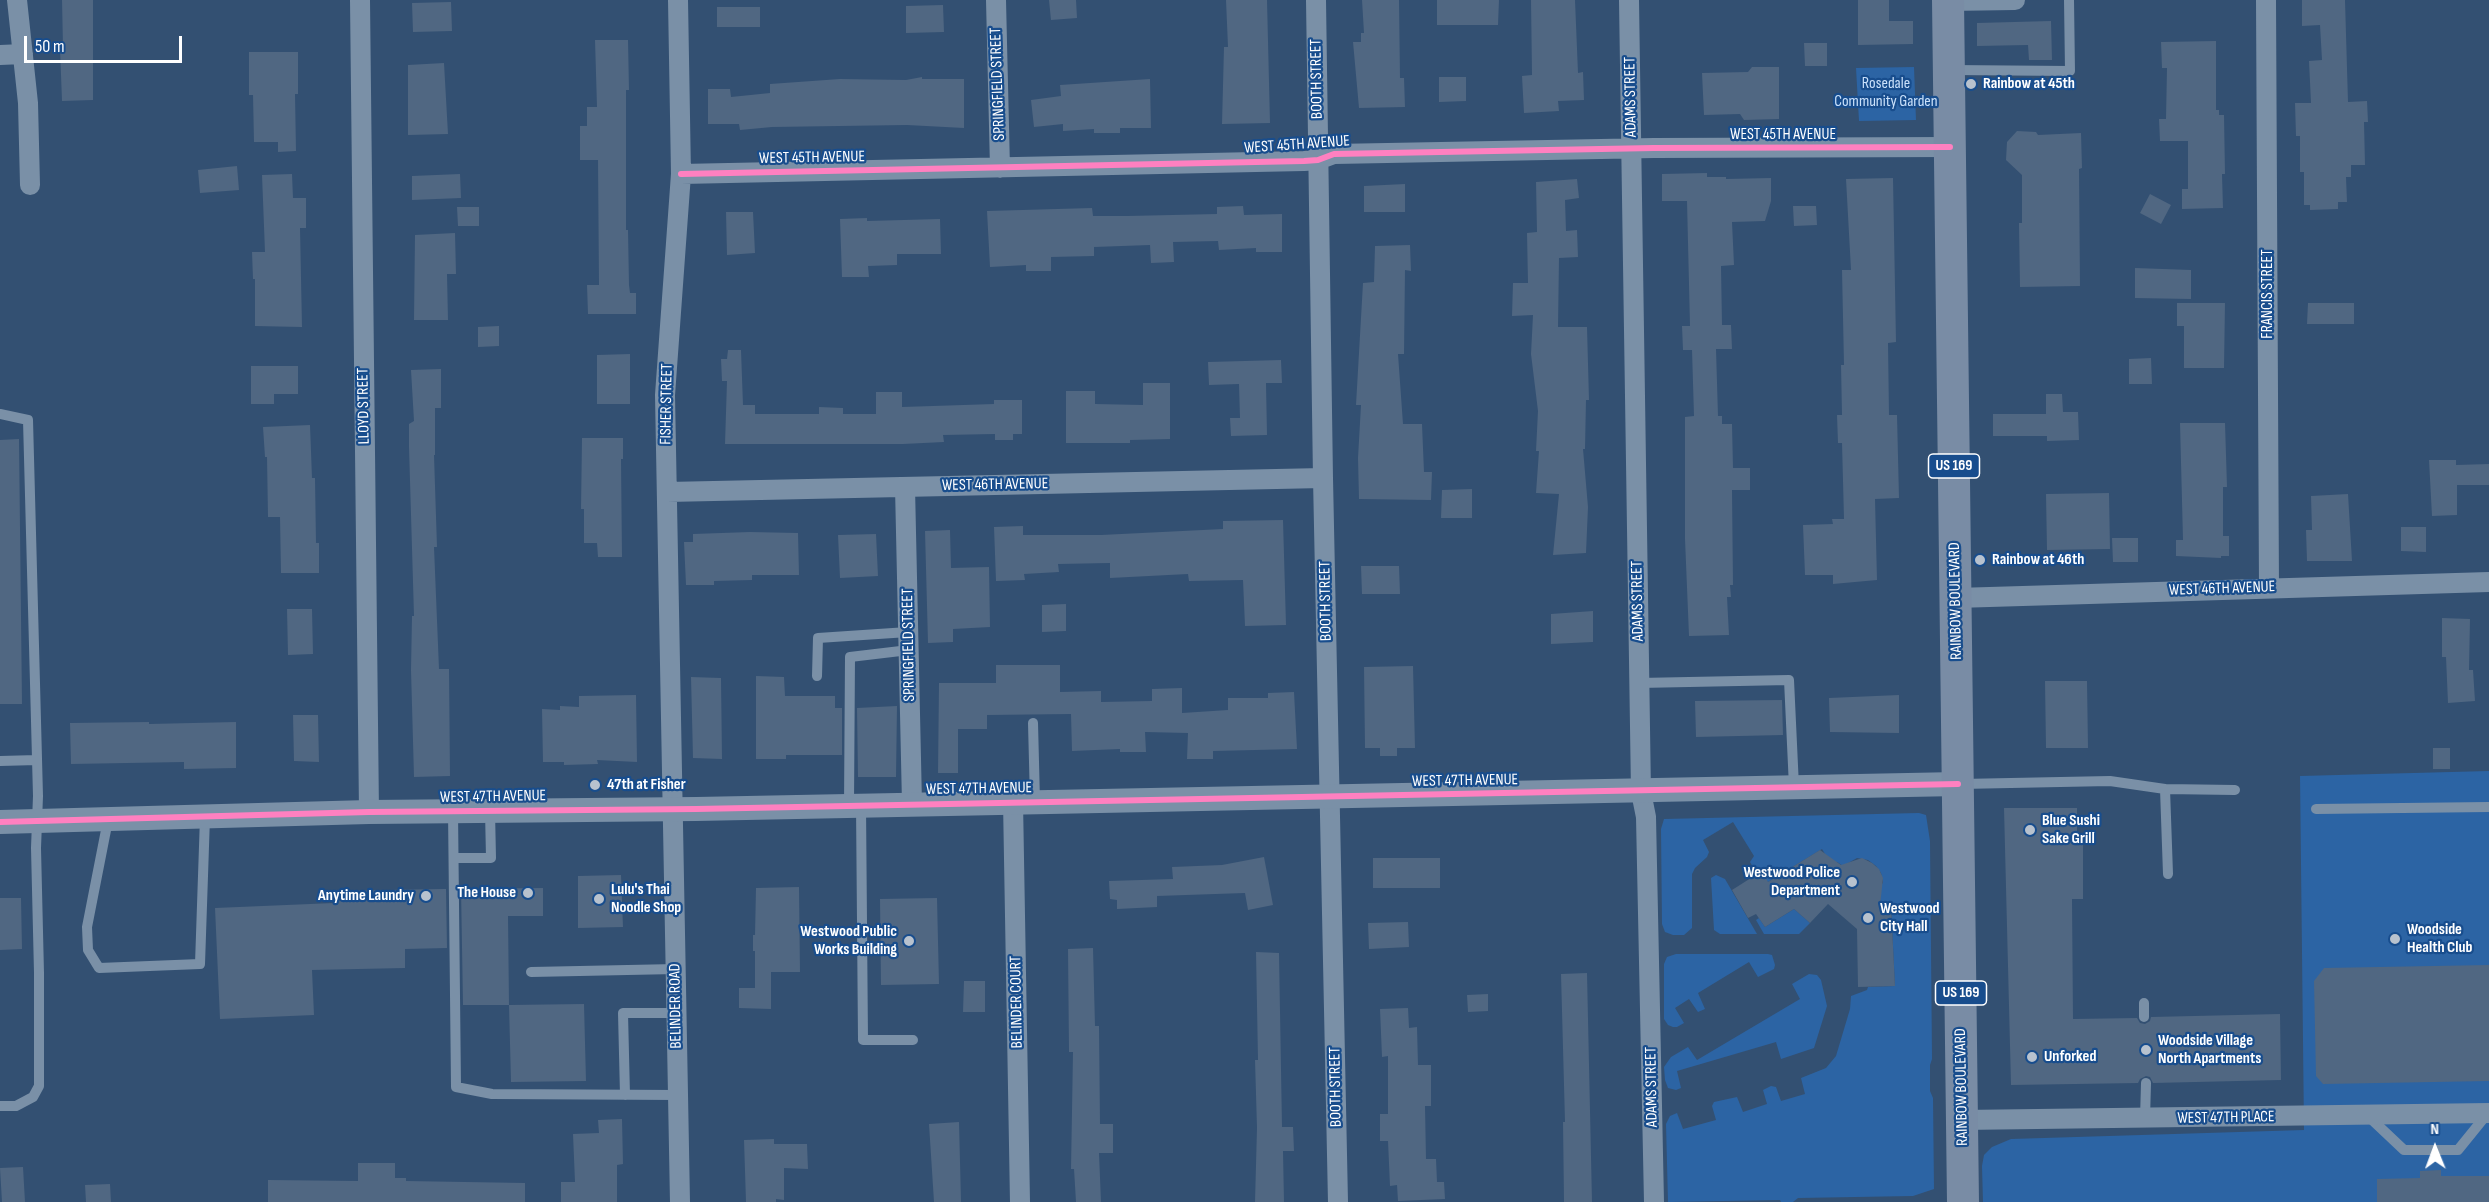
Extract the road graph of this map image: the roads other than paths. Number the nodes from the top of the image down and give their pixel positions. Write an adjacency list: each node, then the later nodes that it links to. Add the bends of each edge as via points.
1 (17, 0): 11 (street)
2 (360, 0): 47 (street, LLOYD STREET)
3 (678, 0): 18 (street, FISHER STREET)
4 (996, 0): 17 (street, SPRINGFIELD STREET)
5 (1317, 0): 16 (street, BOOTH STREET)
6 (1629, 0): 15 (street, ADAMS STREET)
7 (2015, 0): 10 (street)
8 (2069, 0): 13 (lane, via 2070,70)
9 (2266, 0): 25 (street, FRANCIS STREET)
10 (1948, 1): 13 (main road, RAINBOW BOULEVARD / US 169)
11 (23, 54): 12 (street); 19 (street)
12 (0, 55)
13 (1948, 70): 14 (main road, RAINBOW BOULEVARD / US 169)
14 (1950, 147): 15 (street, WEST 45TH AVENUE); 26 (main road, RAINBOW BOULEVARD / US 169)
15 (1631, 149): 16 (street, WEST 45TH AVENUE, via 1334,154); 29 (street, ADAMS STREET)
16 (1318, 160): 17 (street, WEST 45TH AVENUE); 21 (street, BOOTH STREET)
17 (1000, 168): 18 (street, WEST 45TH AVENUE)
18 (681, 174): 23 (street, FISHER STREET, via 665,395)
19 (30, 185)
20 (0, 414): 31 (lane, via 28,420)
21 (1323, 478): 22 (street, WEST 46TH AVENUE); 38 (street, BOOTH STREET)
22 (905, 487): 23 (street, WEST 46TH AVENUE); 27 (street, SPRINGFIELD STREET)
23 (667, 492): 43 (street, FISHER STREET)
24 (2489, 582): 25 (street, WEST 46TH AVENUE)
25 (2269, 587): 26 (street, WEST 46TH AVENUE)
26 (1956, 598): 33 (main road, RAINBOW BOULEVARD / US 169)
27 (909, 641): 28 (lane, via 818,638); 40 (street, SPRINGFIELD STREET); 41 (lane, via 850,657)
28 (817, 676)
29 (1639, 683): 34 (lane, via 1789,680); 37 (street, ADAMS STREET)
30 (1033, 723): 39 (lane)
31 (37, 760): 32 (lane); 50 (lane)
32 (0, 761)
33 (1958, 784): 34 (street, WEST 47TH AVENUE); 35 (lane, via 2110,781); 67 (main road, RAINBOW BOULEVARD / US 169)
34 (1794, 788): 37 (street, WEST 47TH AVENUE)
35 (2166, 789): 36 (lane); 53 (lane)
36 (2235, 790)
37 (1641, 792): 38 (street, WEST 47TH AVENUE); 71 (street, ADAMS STREET, via 1646,817)
38 (1331, 797): 39 (street, WEST 47TH AVENUE); 70 (street, BOOTH STREET)
39 (1024, 801): 40 (street, WEST 47TH AVENUE); 69 (street, BELINDER COURT)
40 (912, 804): 41 (street, WEST 47TH AVENUE)
41 (855, 805): 43 (street, WEST 47TH AVENUE); 59 (lane, via 863,1040)
42 (2489, 807): 44 (lane)
43 (673, 809): 46 (street, WEST 47TH AVENUE); 54 (street, BELINDER ROAD)
44 (2316, 809)
45 (453, 811): 46 (street, WEST 47TH AVENUE); 47 (street, WEST 47TH AVENUE); 52 (lane)
46 (490, 811): 52 (lane, via 491,858)
47 (369, 812): 48 (street, WEST 47TH AVENUE)
48 (205, 817): 49 (street, WEST 47TH AVENUE); 49 (lane, via 200,964 99,968 88,950 87,927)
49 (108, 819): 50 (street, WEST 47TH AVENUE)
50 (38, 821): 51 (street, WEST 47TH AVENUE); 63 (lane, via 39,1086 33,1096 16,1106)
51 (0, 822)
52 (454, 858): 61 (lane, via 456,1087 492,1095)
53 (2168, 874)
54 (676, 969): 55 (lane); 57 (street, BELINDER ROAD)
55 (531, 972)
56 (2144, 1003): 58 (lane)
57 (677, 1013): 61 (lane, via 623,1013); 62 (street, BELINDER ROAD)
58 (2144, 1017)
59 (913, 1040)
60 (2146, 1083): 66 (lane)
61 (625, 1095): 62 (lane)
62 (678, 1095): 68 (street, BELINDER ROAD)
63 (0, 1106)
64 (2488, 1113): 65 (street, WEST 47TH PLACE); 65 (lane, via 2458,1150 2404,1150)
65 (2367, 1116): 66 (street, WEST 47TH PLACE)
66 (2145, 1119): 67 (street, WEST 47TH PLACE)
67 (1962, 1120): 72 (main road, RAINBOW BOULEVARD / US 169)
68 (680, 1202)
69 (1020, 1202)
70 (1338, 1202)
71 (1654, 1202)
72 (1963, 1202)

